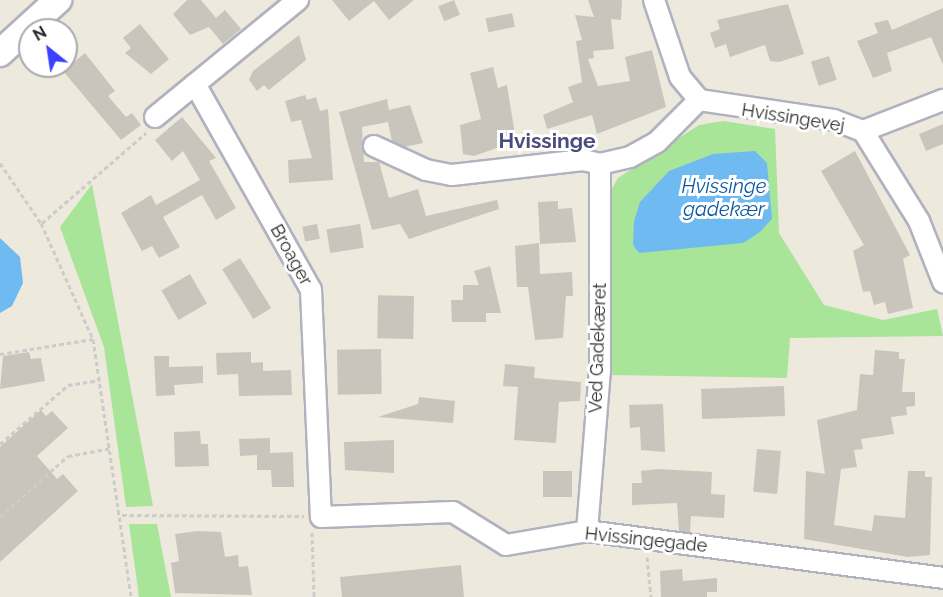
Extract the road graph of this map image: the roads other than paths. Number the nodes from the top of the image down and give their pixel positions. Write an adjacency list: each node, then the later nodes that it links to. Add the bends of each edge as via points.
1 (58, 0): 4 (street)
2 (298, 0): 5 (street)
3 (654, 0): 6 (street, via 680,77)
4 (0, 52)
5 (195, 84): 8 (street); 13 (street, Broager, via 311,290)
6 (699, 100): 9 (street, Hvissingevej, via 834,120); 11 (street, via 657,142 630,157)
7 (943, 100): 9 (street)
8 (154, 117)
9 (863, 131): 12 (street, Hvissingevej, via 919,221)
10 (374, 146): 11 (street, via 426,170 452,175 583,160)
11 (600, 164): 14 (street, Ved Gadekæret, via 600,371)
12 (943, 282)
13 (321, 517): 14 (street, Hvissingegade, via 453,512 506,545)
14 (587, 531): 15 (street, Hvissingegade)
15 (943, 578)

